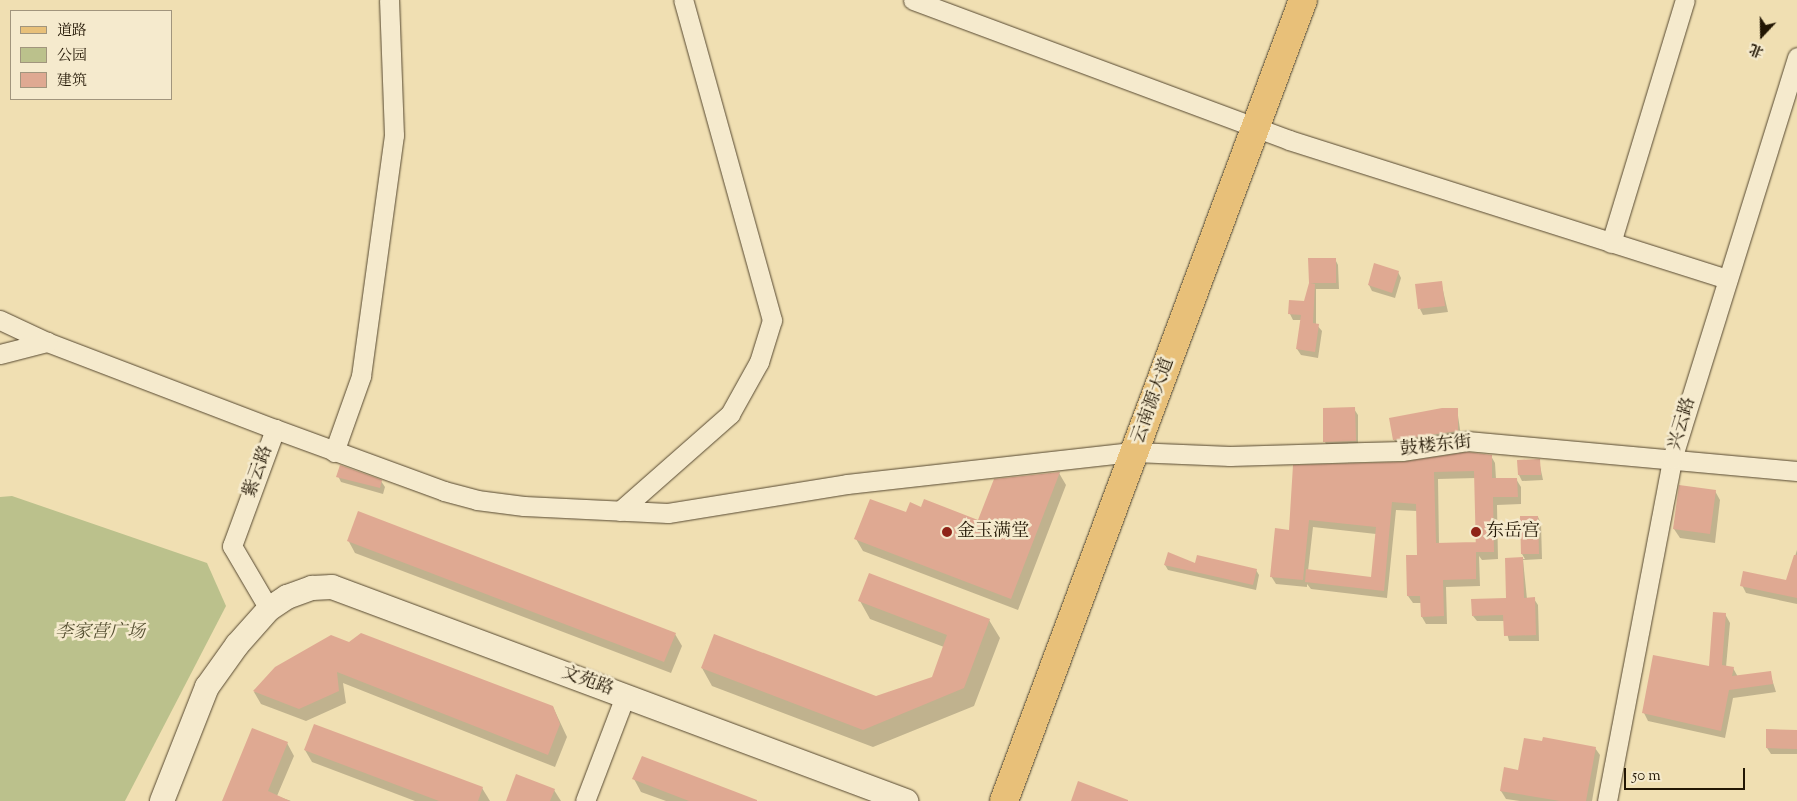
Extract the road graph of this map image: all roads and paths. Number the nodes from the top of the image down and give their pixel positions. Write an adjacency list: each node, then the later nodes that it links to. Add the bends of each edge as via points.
1 (389, 0): 14 (street, via 394,136 361,376)
2 (683, 0): 18 (street, via 772,320 759,362 730,414)
3 (913, 0): 7 (street)
4 (1303, 0): 7 (main road, 云南源大道)
5 (1685, 0): 8 (street)
6 (1797, 57): 9 (street, 兴云路)
7 (1256, 127): 8 (street); 15 (main road, 云南源大道)
8 (1611, 243): 9 (street)
9 (1728, 279): 16 (street, 兴云路)
10 (0, 320): 11 (street)
11 (47, 342): 12 (street); 13 (street)
12 (0, 354)
13 (275, 429): 14 (street, 紫云路); 19 (street, 紫云路, via 232,546)
14 (334, 452): 18 (street, 紫云路, via 477,500)
15 (1134, 452): 16 (street, 鼓楼东街, via 1258,455 1402,451 1467,441); 18 (street, 鼓楼东街, via 847,484 696,510 668,513); 24 (main road, 云南源大道)
16 (1672, 459): 17 (street, 鼓楼东街); 25 (street, 兴云路)
17 (1797, 471)
18 (620, 511)
19 (269, 610): 20 (street, 文苑路, via 287,597 312,588 332,587); 21 (street, via 237,645 207,688)
20 (625, 696): 22 (street); 23 (street, 文苑路)
21 (162, 801)
22 (585, 801)
23 (906, 801)
24 (1004, 801)
25 (1607, 801)

